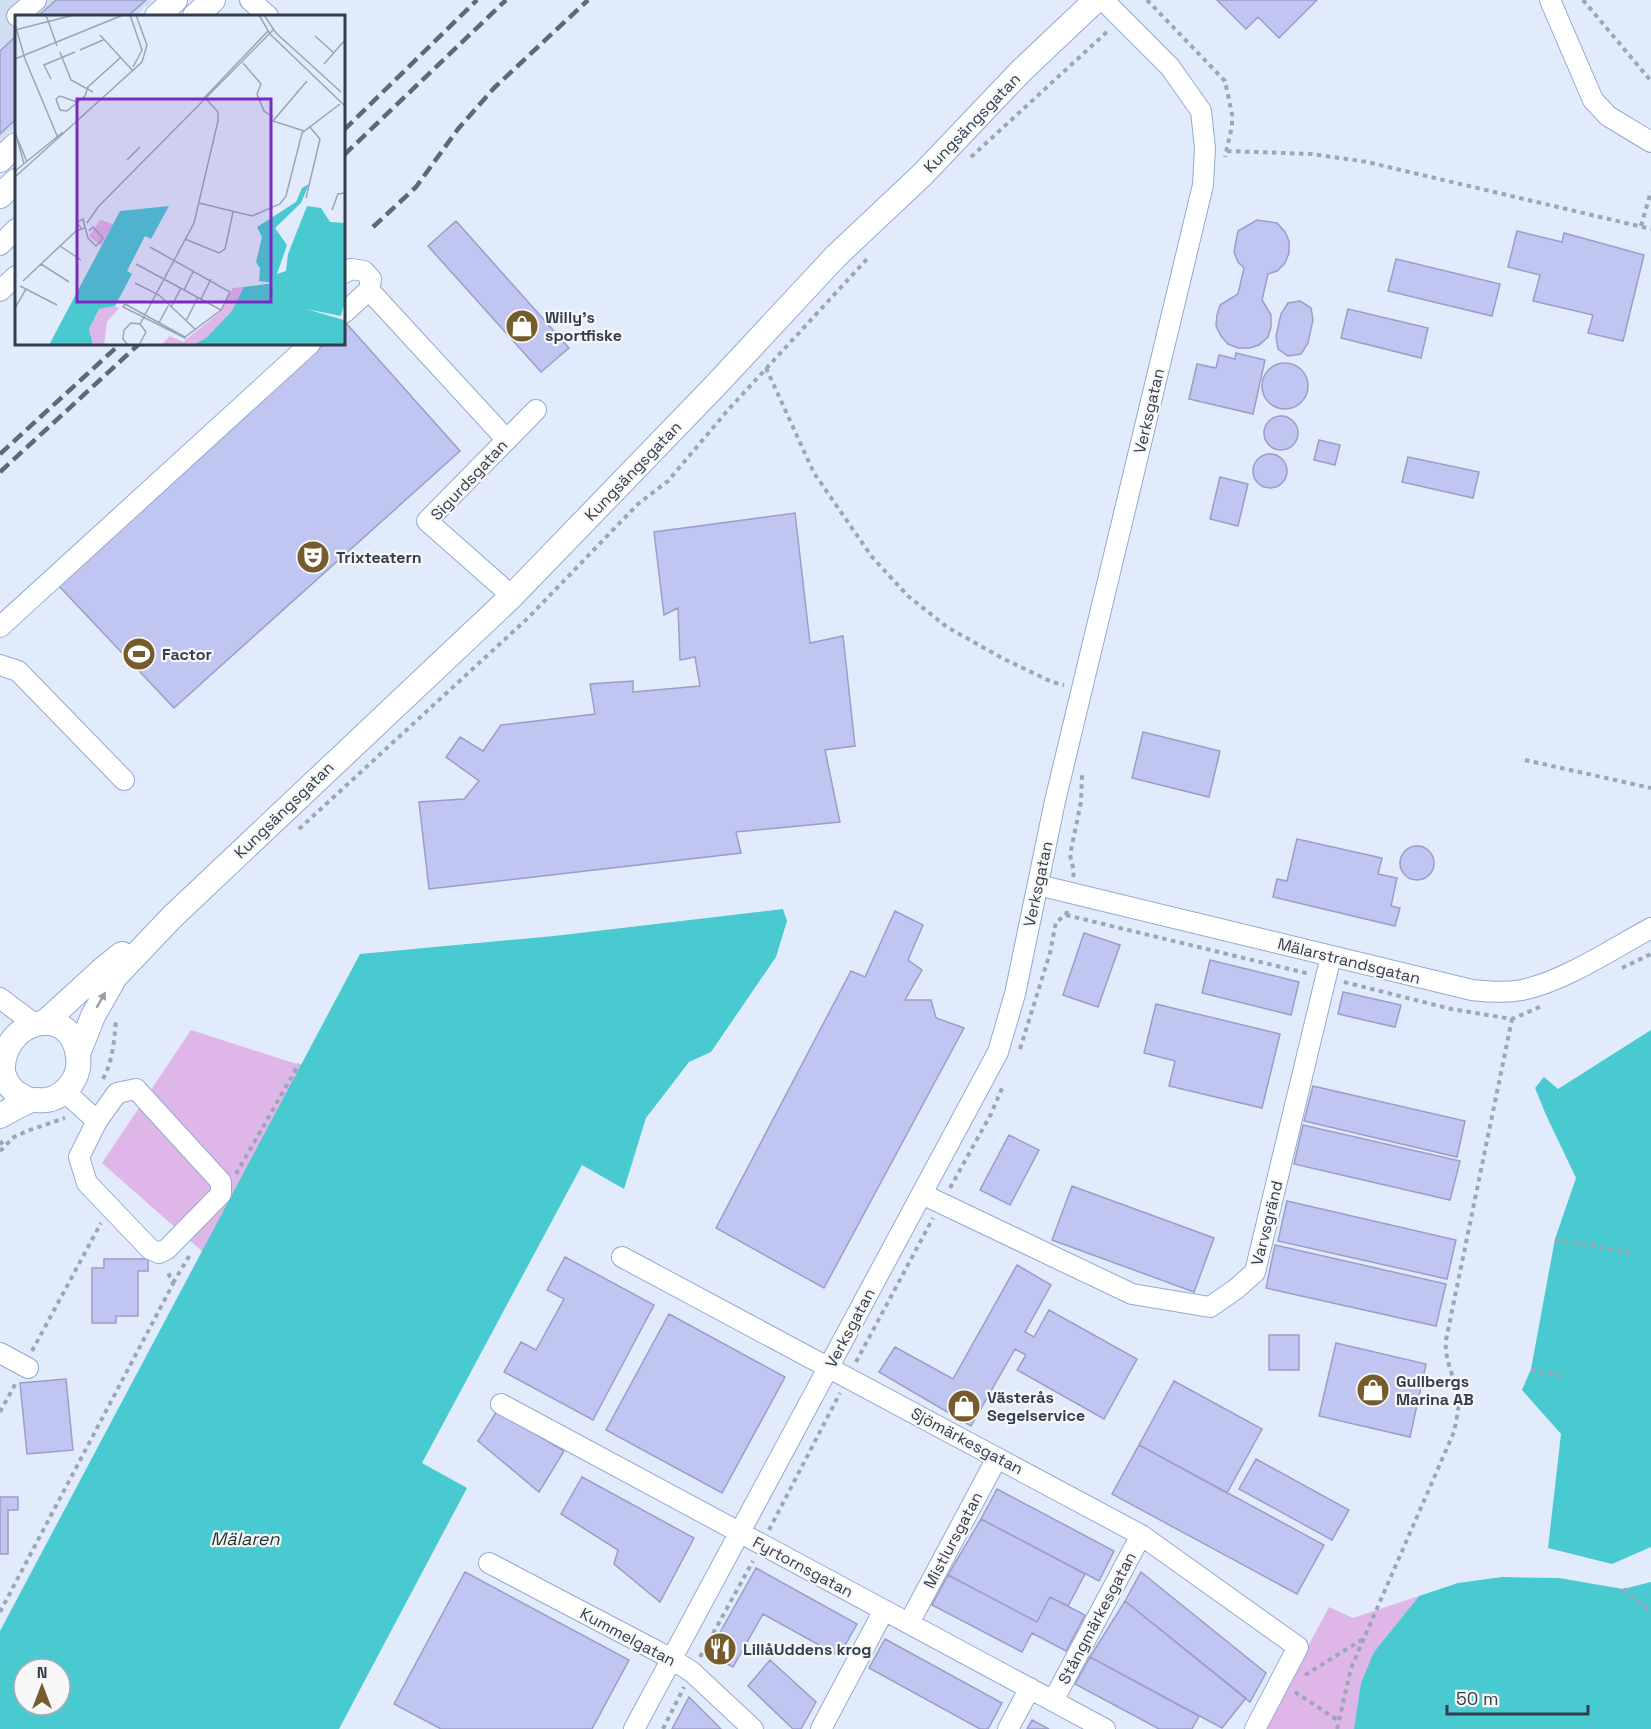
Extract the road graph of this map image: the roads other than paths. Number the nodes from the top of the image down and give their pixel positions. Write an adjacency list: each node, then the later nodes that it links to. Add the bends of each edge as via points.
1 (36, 0): 6 (street)
2 (175, 0): 7 (main road)
3 (1103, 0): 27 (street, Verksgatan, via 1170,67 1201,111 1203,185)
4 (1551, 0): 10 (street, via 1593,100 1608,116)
5 (1086, 4): 23 (main road, Kungsängsgatan, via 922,175 836,256)
6 (19, 15)
7 (158, 15)
8 (15, 17): 9 (street)
9 (0, 19)
10 (1651, 142)
11 (15, 146): 12 (main road)
12 (0, 160)
13 (15, 230): 14 (street)
14 (0, 245)
15 (345, 272): 17 (street, via 364,271 371,279)
16 (15, 277): 18 (street)
17 (369, 290): 19 (street); 22 (street)
18 (0, 291)
19 (345, 312)
20 (309, 345): 24 (street)
21 (536, 410): 22 (street, Sigurdsgatan)
22 (507, 440): 23 (street, Sigurdsgatan, via 427,521)
23 (512, 596): 28 (main road, Kungsängsgatan)
24 (0, 627)
25 (0, 665): 26 (street, via 18,671)
26 (124, 780)
27 (1038, 885): 30 (street, Mälarstrandsgatan); 39 (street, Verksgatan, via 998,1052)
28 (172, 917): 32 (main road, Kungsängsgatan); 33 (main road, Kungsängsgatan, one-way to 28, via 115,977)
29 (1651, 928): 30 (street, Mälarstrandsgatan, via 1561,976 1513,991 1472,990)
30 (1331, 956): 39 (street, Varvsgränd, via 1255,1272 1209,1307 1132,1294)
31 (0, 998): 32 (street)
32 (39, 1022): 33 (main road, via 65,1031 74,1040); 34 (main road, via 14,1032 5,1041)
33 (78, 1054): 35 (main road, via 75,1079)
34 (0, 1061): 36 (main road, via 5,1080 21,1097)
35 (64, 1091): 36 (main road, via 46,1100); 38 (street)
36 (31, 1100): 37 (main road)
37 (0, 1116)
38 (97, 1121): 38 (street, via 117,1093 136,1089 221,1182 221,1194 167,1249 159,1253 150,1249 87,1183 79,1157)
39 (922, 1194): 43 (street, Verksgatan)
40 (622, 1257): 43 (street, Sjömärkesgatan)
41 (0, 1353): 42 (street)
42 (30, 1360)
43 (829, 1368): 45 (street, Sjömärkesgatan); 46 (street, Verksgatan)
44 (501, 1404): 46 (street, Fyrtornsgatan)
45 (998, 1458): 47 (street, Sjömärkesgatan); 50 (street, Mistlursgatan)
46 (740, 1533): 49 (street, Fyrtornsgatan); 51 (street, Verksgatan)
47 (1141, 1535): 53 (street, Stångmärkesgatan); 59 (street, Sjömärkesgatan, via 1298,1647 1283,1684)
48 (489, 1563): 51 (street, Kummelgatan)
49 (884, 1610): 50 (street, Fyrtornsgatan); 56 (street)
50 (909, 1623): 52 (street, Fyrtornsgatan)
51 (672, 1659): 54 (street, Verksgatan); 55 (street, Kummelgatan, via 692,1672)
52 (1030, 1688): 53 (street, Fyrtornsgatan); 57 (street)
53 (1053, 1701): 58 (street, Fyrtornsgatan)
54 (634, 1729)
55 (753, 1729)
56 (821, 1729)
57 (1008, 1729)
58 (1105, 1729)
59 (1255, 1729)

